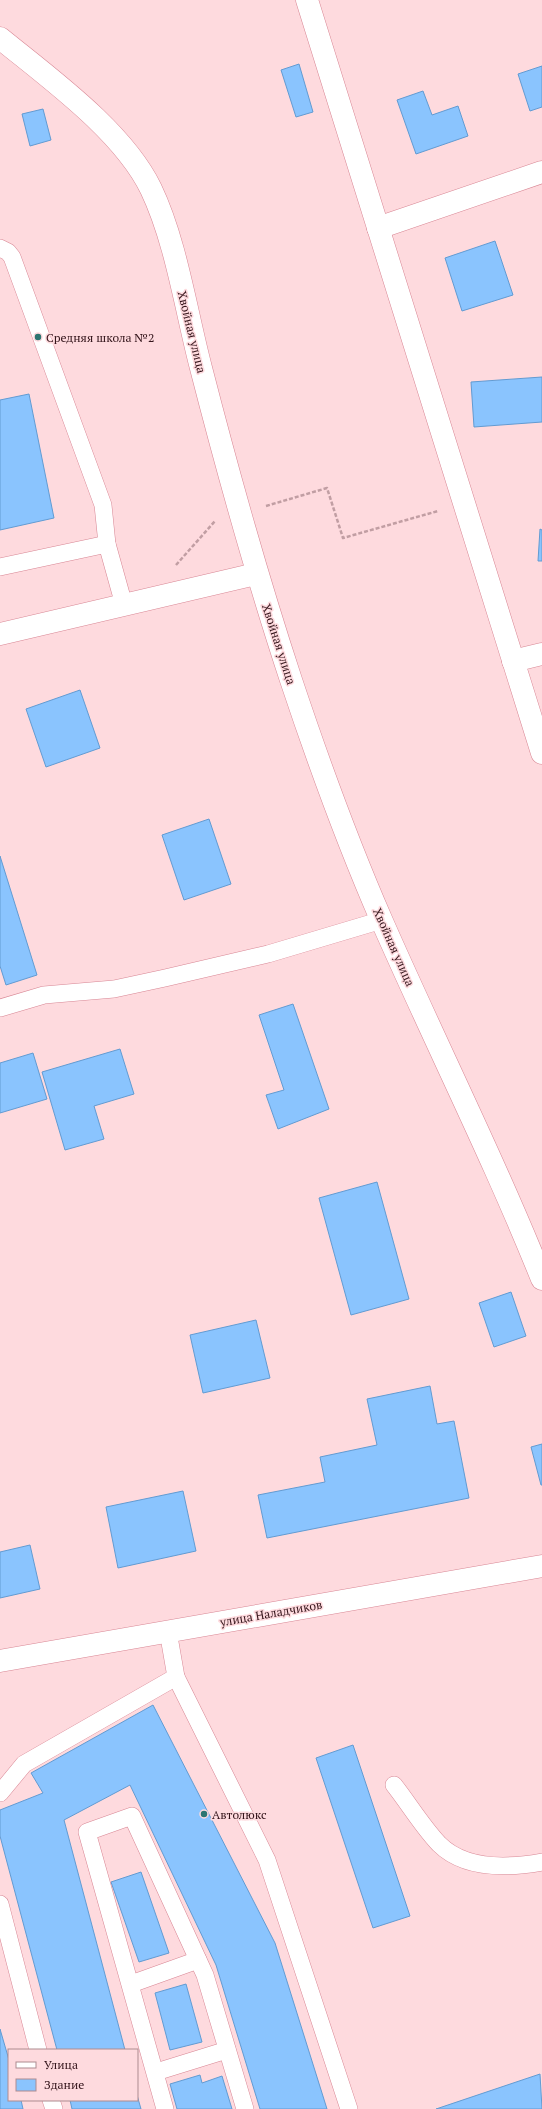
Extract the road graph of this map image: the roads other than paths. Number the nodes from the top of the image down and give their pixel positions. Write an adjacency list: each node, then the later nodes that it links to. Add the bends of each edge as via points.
1 (308, 0): 4 (street)
2 (0, 38): 8 (street, Хвойная улица, via 71,96 99,123 132,158 150,187 173,254)
3 (542, 172): 4 (street)
4 (378, 228): 12 (street)
5 (0, 248): 6 (lane, via 12,257 103,505)
6 (107, 544): 7 (lane); 9 (lane)
7 (0, 567)
8 (256, 574): 9 (street); 14 (street, Хвойная улица, via 306,723 359,866)
9 (124, 605): 10 (street)
10 (0, 634)
11 (542, 654): 12 (street)
12 (512, 661): 13 (street)
13 (542, 753)
14 (382, 920): 15 (lane, via 268,954 165,978 114,989 44,994); 16 (street, Хвойная улица, via 497,1172)
15 (0, 1008)
16 (542, 1279)
17 (542, 1566): 18 (street, улица Наладчиков)
18 (168, 1631): 19 (street, улица Наладчиков); 20 (lane)
19 (0, 1661)
20 (176, 1677): 22 (lane, via 24,1764); 32 (lane, via 266,1860)
21 (394, 1785): 23 (lane, via 440,1844 460,1858 484,1865 521,1866)
22 (0, 1793)
23 (542, 1862)
24 (0, 1904): 27 (lane)
25 (198, 1960): 26 (lane); 26 (lane, via 132,1816 87,1832); 28 (lane, via 205,1974)
26 (131, 1984): 29 (lane)
27 (38, 2049)
28 (227, 2050): 29 (lane); 31 (lane)
29 (156, 2072): 30 (lane)
30 (165, 2109)
31 (245, 2109)
32 (349, 2109)

